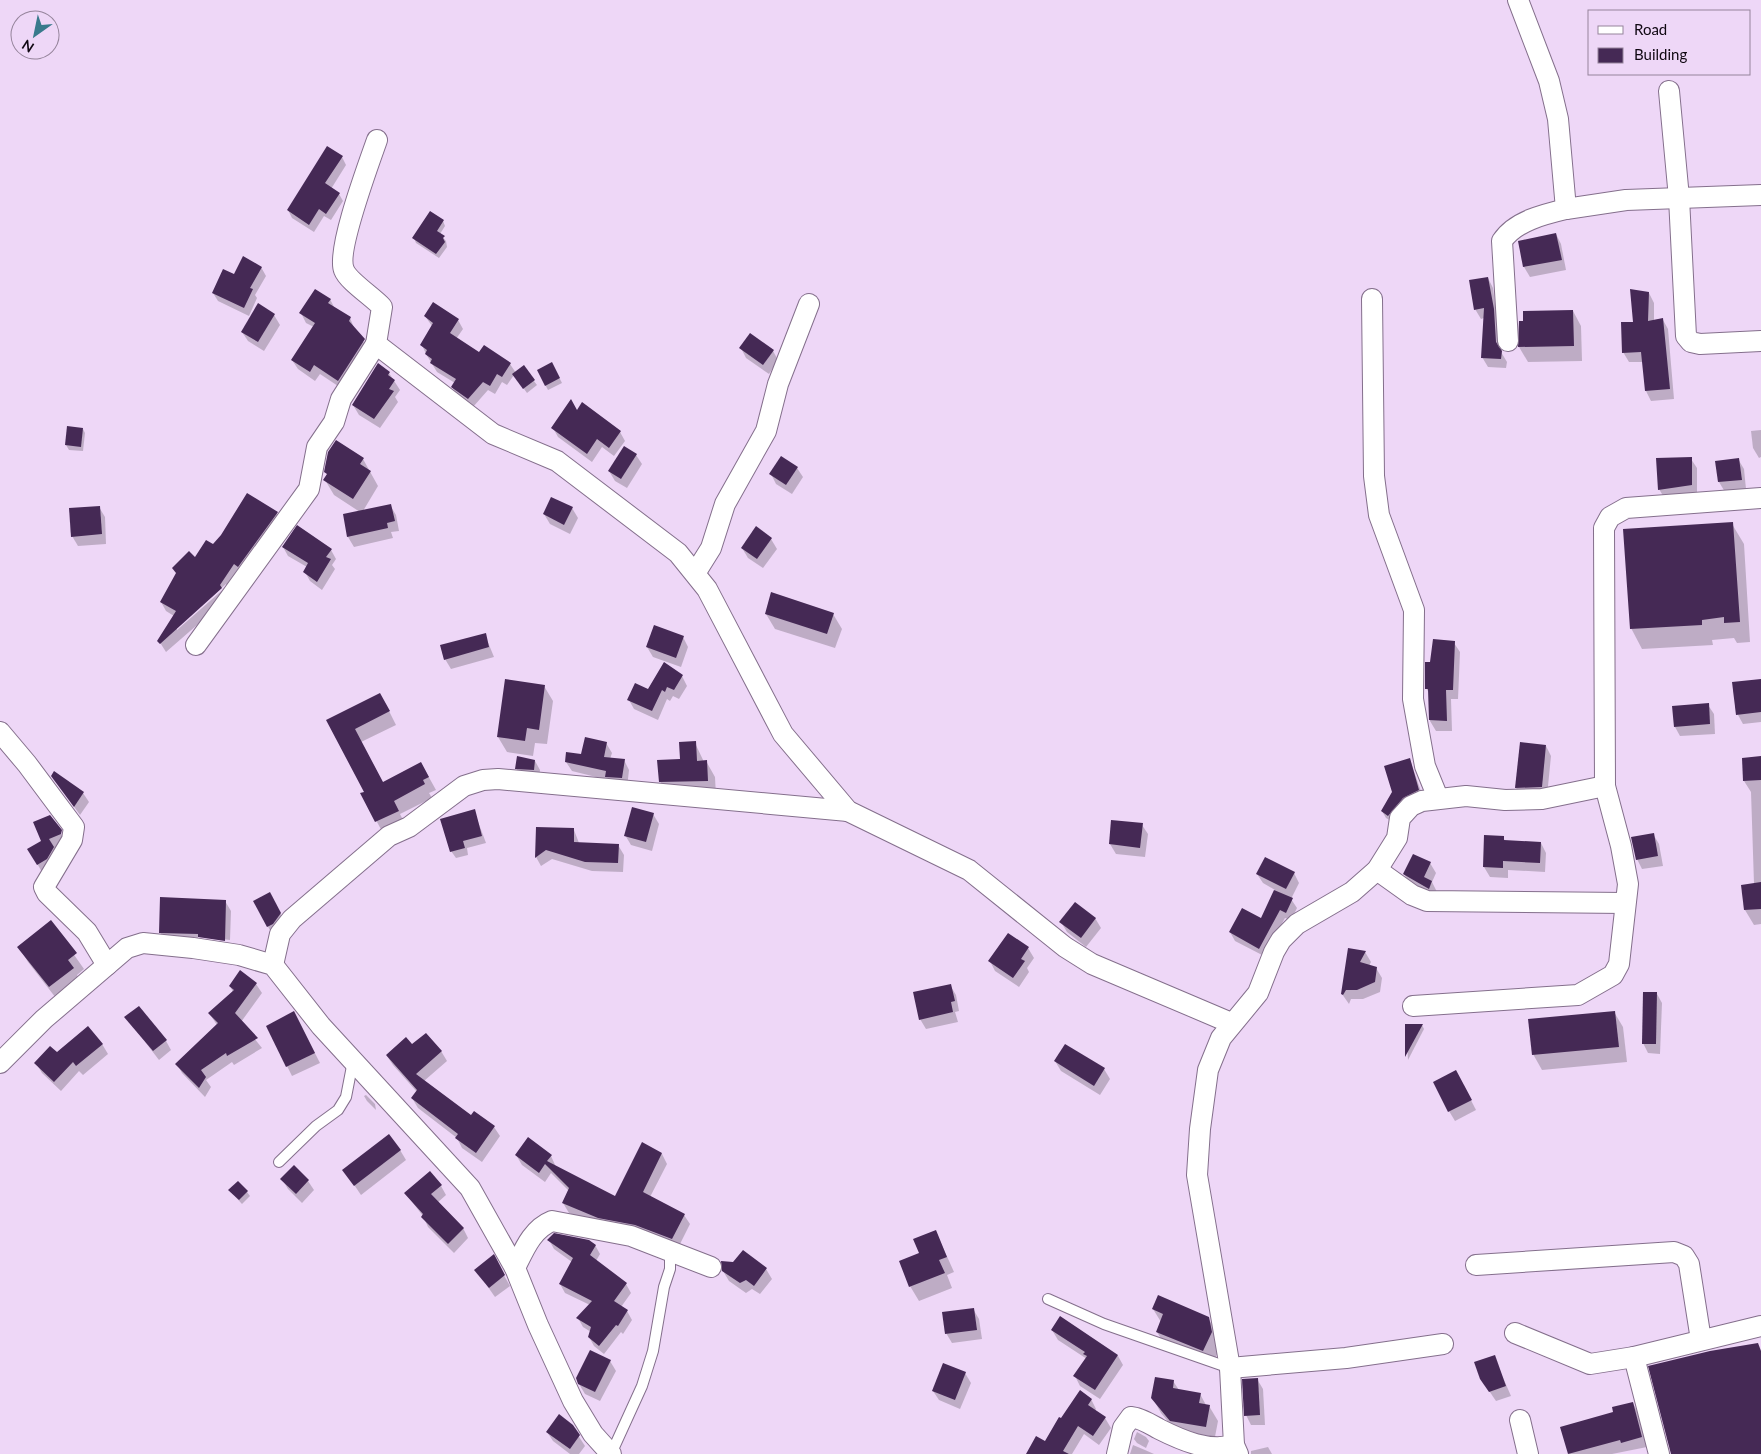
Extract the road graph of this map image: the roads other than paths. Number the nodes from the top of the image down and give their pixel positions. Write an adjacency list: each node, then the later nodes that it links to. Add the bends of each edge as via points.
1 (1518, 0): 6 (street, via 1538,50 1556,110)
2 (1669, 91): 5 (street)
3 (377, 140): 11 (street, via 348,232 342,265 346,274 382,307)
4 (1761, 195): 5 (street)
5 (1679, 198): 6 (street, via 1626,200); 10 (street, via 1685,332 1688,339 1700,344)
6 (1566, 209): 9 (street, via 1531,220 1502,241)
7 (1372, 299): 17 (street, via 1374,476 1379,516 1414,610 1413,699 1425,766)
8 (809, 304): 13 (street, via 778,384 766,431 725,504 711,548)
9 (1508, 340)
10 (1761, 341)
11 (376, 344): 13 (street, via 494,434 557,461 661,538); 14 (street, via 341,399 334,422 317,447 309,489)
12 (1761, 498): 16 (street, via 1626,508 1614,513 1606,522 1603,534)
13 (696, 572): 18 (street, via 777,724)
14 (196, 645)
15 (0, 732): 22 (street, via 74,827 72,840 44,887 87,932)
16 (1605, 786): 17 (street, via 1542,799); 20 (street, via 1626,872)
17 (1438, 798): 19 (street, via 1406,809 1400,818 1397,838)
18 (848, 811): 21 (street, via 483,780 464,786 409,827 389,836 292,919 280,934); 24 (street, via 969,870 1065,947 1092,964)
19 (1377, 870): 20 (street, via 1412,896 1428,901); 24 (street, via 1352,892 1290,930 1274,952 1248,1008)
20 (1625, 904): 23 (street, via 1618,968 1613,975 1585,992)
21 (273, 965): 22 (street, via 239,955 144,943 127,948); 25 (street)
22 (107, 966): 26 (street, via 44,1019)
23 (1413, 1006)
24 (1231, 1023): 38 (street, via 1214,1052 1208,1070 1197,1176)
25 (353, 1061): 27 (lane, via 346,1097 338,1110 316,1126); 31 (street, via 470,1188)
26 (0, 1063)
27 (279, 1162)
28 (670, 1251): 30 (street); 31 (street, via 631,1236 552,1222 533,1236); 41 (lane, via 670,1269 651,1359)
29 (1476, 1265): 35 (street, via 1674,1252 1684,1256 1689,1264)
30 (711, 1267)
31 (514, 1268): 41 (street, via 573,1401 593,1434)
32 (1048, 1299): 38 (lane, via 1104,1324)
33 (1761, 1326): 35 (street)
34 (1515, 1333): 37 (street, via 1586,1364)
35 (1701, 1340): 37 (street)
36 (1443, 1344): 38 (street, via 1346,1358)
37 (1634, 1357): 44 (street)
38 (1230, 1368): 40 (street)
39 (1520, 1420): 43 (street)
40 (1236, 1449): 42 (street, via 1199,1446 1131,1416 1125,1422)
41 (611, 1454)
42 (1117, 1454)
43 (1528, 1454)
44 (1659, 1454)

